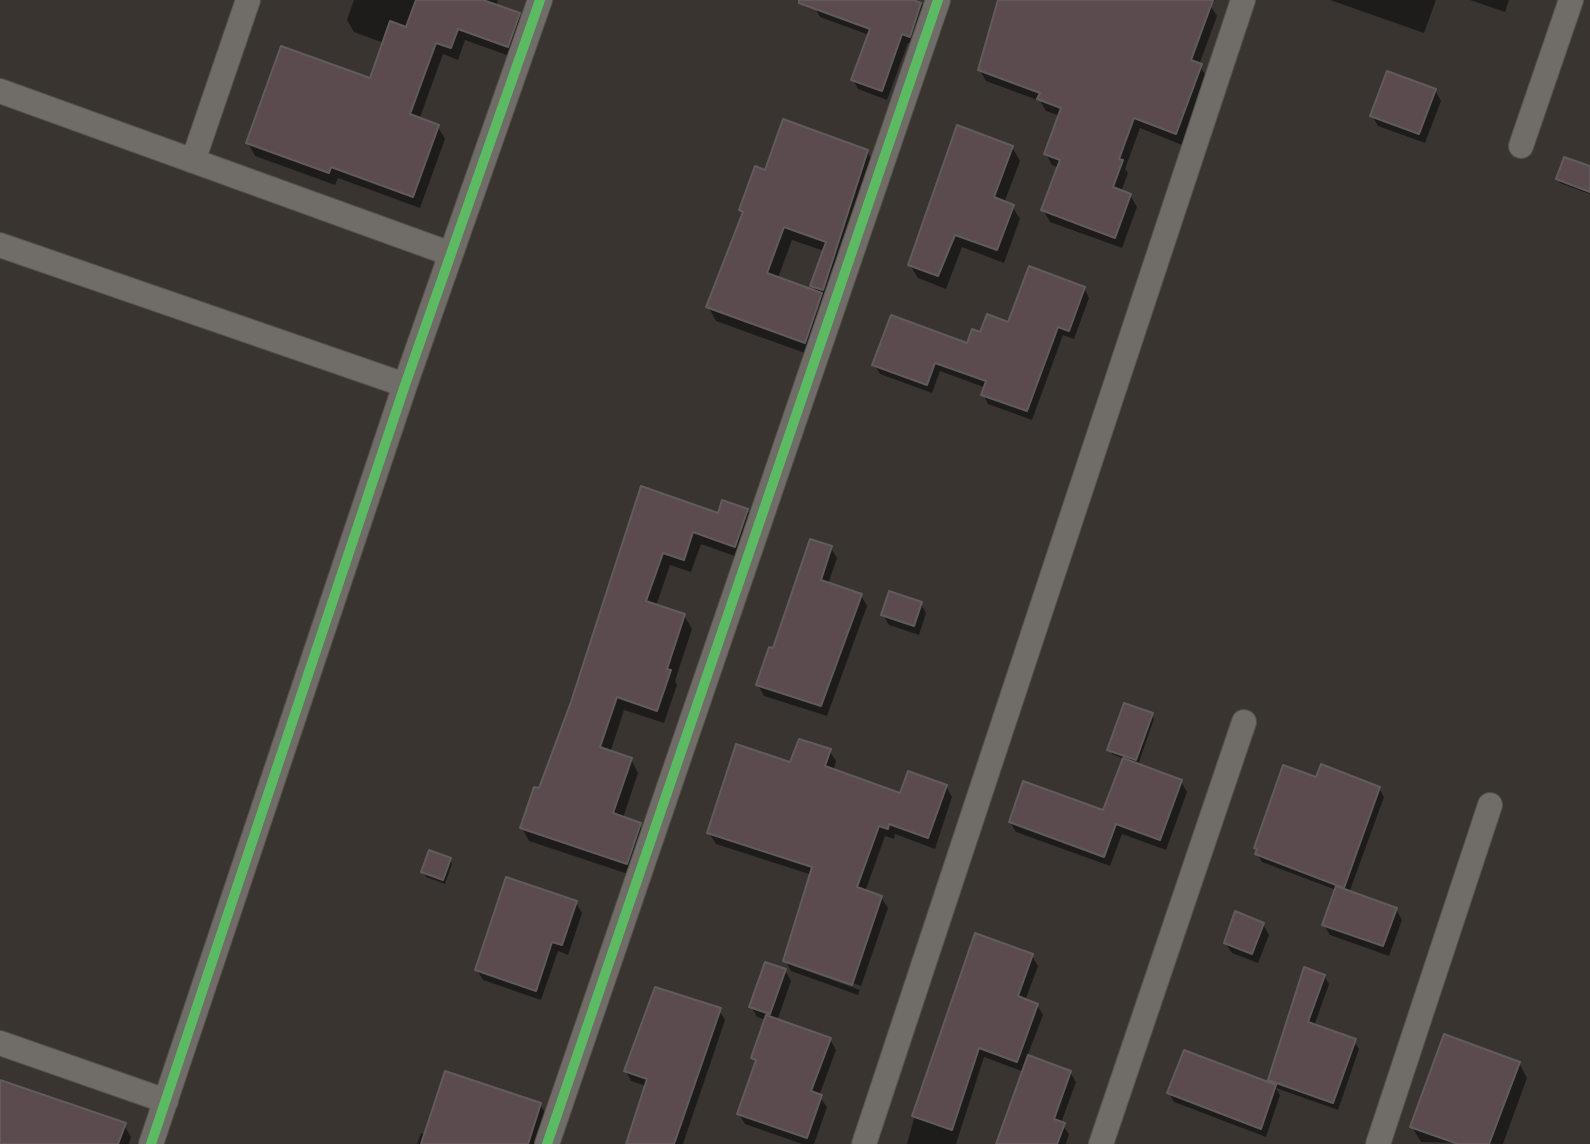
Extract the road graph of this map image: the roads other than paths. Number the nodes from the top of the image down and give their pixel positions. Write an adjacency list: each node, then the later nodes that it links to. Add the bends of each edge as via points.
1 (248, 0): 8 (street)
2 (540, 0): 10 (street)
3 (938, 0): 17 (street)
4 (1243, 0): 18 (street)
5 (1571, 0): 7 (street)
6 (0, 91): 8 (street)
7 (1521, 146)
8 (193, 161): 10 (street)
9 (0, 244): 11 (street)
10 (451, 254): 11 (street)
11 (405, 385): 15 (street)
12 (1244, 722): 19 (street)
13 (1490, 804): 20 (street)
14 (0, 1043): 15 (street)
15 (166, 1101): 16 (street)
16 (151, 1144)
17 (547, 1144)
18 (864, 1144)
19 (1101, 1144)
20 (1378, 1144)

